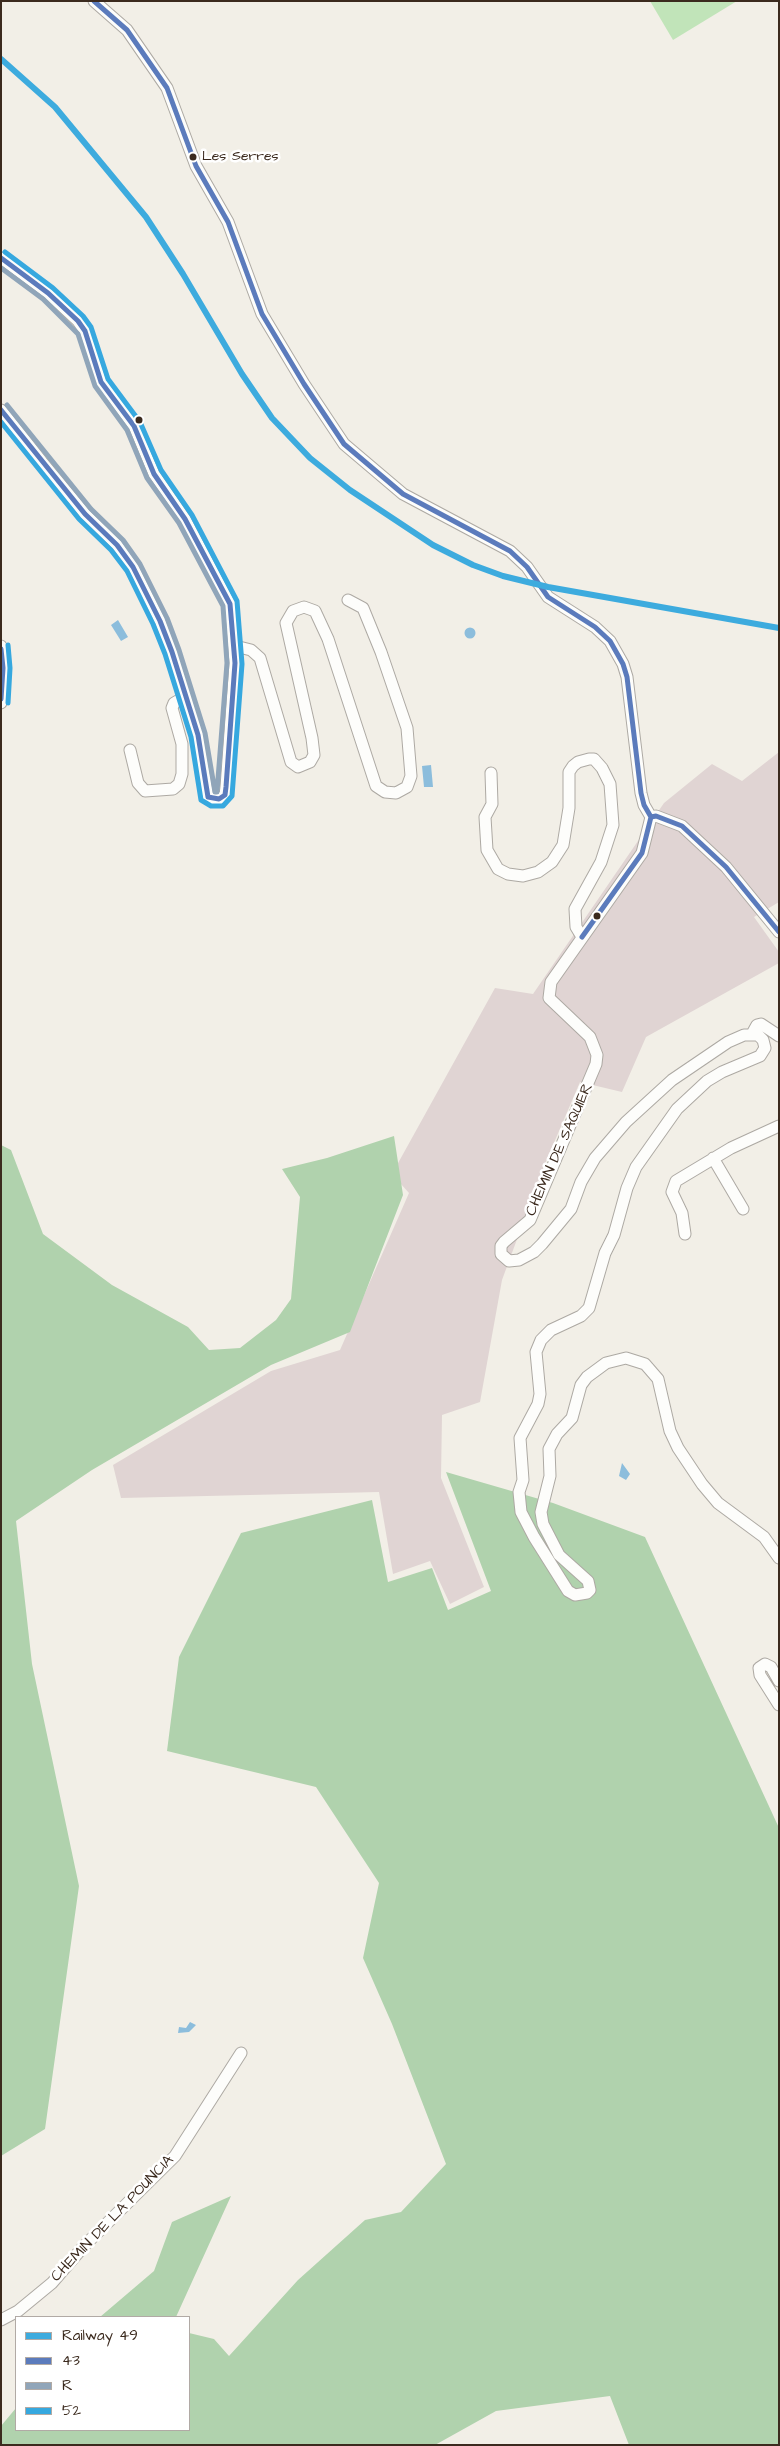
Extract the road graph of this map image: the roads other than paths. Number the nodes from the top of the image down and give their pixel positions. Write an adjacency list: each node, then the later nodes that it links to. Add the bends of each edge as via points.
1 (94, 1): 11 (street, via 127,30 167,88 189,149 228,222 262,314 344,444 403,494 510,551 527,567 548,597 595,627 610,641 627,677 641,792 644,805)
2 (1, 258): 6 (street, via 48,293 85,331 100,382 134,426 154,474 181,511 224,590 230,604)
3 (1, 410): 7 (street, via 133,567 160,621)
4 (348, 600): 6 (street, via 363,608 407,728 411,776 407,787 396,794 376,786 328,639 315,611 304,607 293,611 286,623 312,738 314,755 310,762 298,767 291,762 260,658 252,650)
5 (1, 646): 8 (street)
6 (235, 646): 7 (street, via 226,787 225,795 219,799 213,800 206,792 198,735)
7 (186, 696): 9 (street, via 172,708 182,744 182,774 174,789 145,791 138,783)
8 (1, 703)
9 (130, 750)
10 (491, 773): 13 (street, via 492,804 485,817 487,850 498,869 523,876 538,872 552,862 563,845 572,766 594,759 602,768 610,784 613,825 601,862 575,909 576,927)
11 (654, 820): 12 (street, via 668,820 682,826 726,867); 13 (street, CHEMIN DE SAQUIER, via 637,861)
12 (779, 932)
13 (582, 938): 14 (street, CHEMIN DE SAQUIER, via 555,974 548,994 552,1002 590,1038 597,1055 596,1064 530,1220 501,1246 501,1254 509,1261 526,1257 542,1244 571,1209 595,1158 658,1092 728,1042)
14 (752, 1034): 15 (street, via 756,1025 761,1024); 20 (street, via 763,1040 765,1048 760,1056 722,1072 695,1091 677,1110 636,1167 589,1308 551,1330 541,1340 536,1352 540,1394 520,1438 523,1480 519,1492 521,1512 568,1591 575,1595 586,1593 590,1590 588,1581 559,1555 542,1524 541,1512 550,1476 549,1449 557,1434 572,1418 581,1385 587,1377 606,1363 618,1359 637,1360 658,1380 670,1432 691,1469 718,1502 764,1537)
15 (779, 1036)
16 (779, 1126): 17 (street)
17 (713, 1158): 18 (street); 19 (street, via 676,1181 673,1187)
18 (743, 1209)
19 (685, 1234)
20 (779, 1558)
21 (779, 1681): 22 (street, via 771,1667 765,1664 759,1668)
22 (779, 1705)
23 (241, 2053): 24 (street, CHEMIN DE LA POUNCIA, via 175,2156 84,2246 52,2283 18,2311)
24 (1, 2320)

